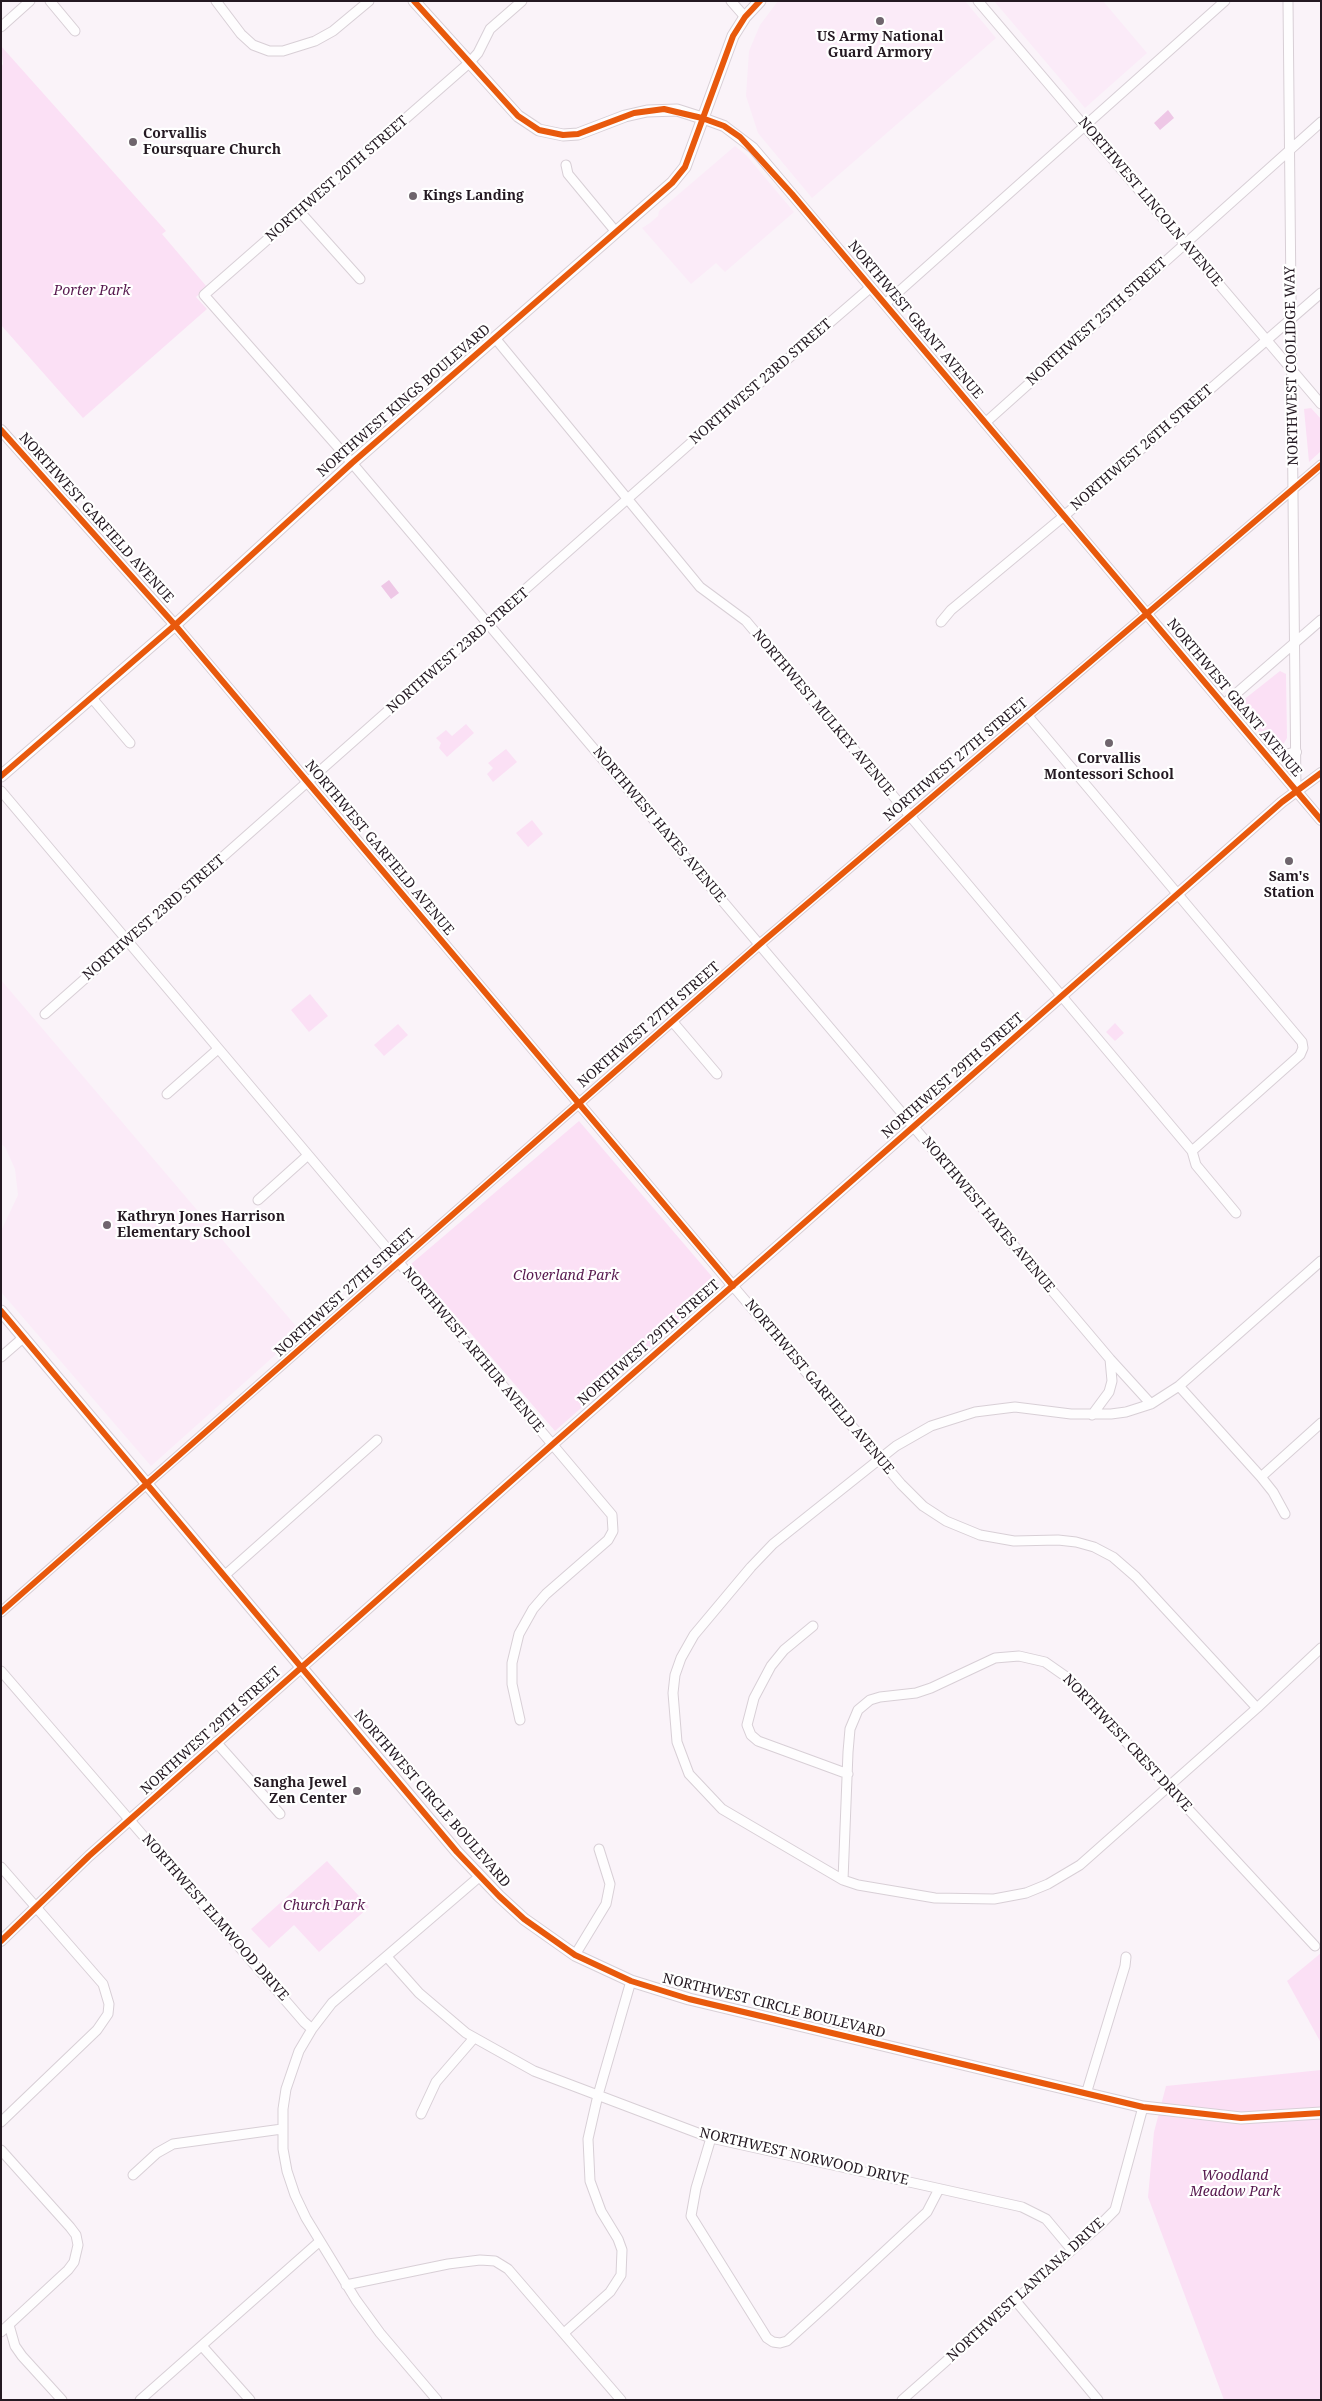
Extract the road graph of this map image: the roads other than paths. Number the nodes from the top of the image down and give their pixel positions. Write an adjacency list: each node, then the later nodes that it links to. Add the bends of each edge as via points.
1 (30, 1): 13 (street)
2 (50, 1): 14 (street)
3 (216, 1): 4 (street, via 253,45 269,51 283,51 334,31)
4 (369, 1)
5 (414, 1): 15 (main road, NORTHWEST GRANT AVENUE)
6 (522, 1): 15 (street, NORTHWEST 20TH STREET, via 490,29)
7 (731, 1): 12 (street)
8 (760, 1): 12 (main road, NORTHWEST KINGS BOULEVARD)
9 (978, 1): 18 (street, NORTHWEST LINCOLN AVENUE)
10 (1225, 1): 18 (street)
11 (1288, 1): 19 (street, NORTHWEST COOLIDGE WAY)
12 (745, 17): 16 (main road, NORTHWEST KINGS BOULEVARD, via 733,36)
13 (1, 27)
14 (76, 31)
15 (469, 63): 16 (main road, NORTHWEST GRANT AVENUE, via 518,116 549,133 578,134 647,110 677,110); 21 (street, NORTHWEST 20TH STREET)
16 (702, 118): 22 (main road, NORTHWEST KINGS BOULEVARD, via 680,175); 25 (street, NORTHWEST GRANT AVENUE, via 724,126 753,148)
17 (1321, 122): 19 (street, NORTHWEST 25TH STREET)
18 (1084, 126): 23 (street, NORTHWEST LINCOLN AVENUE); 28 (street)
19 (1290, 150): 23 (street, NORTHWEST 25TH STREET); 29 (street, NORTHWEST COOLIDGE WAY)
20 (566, 165): 22 (street, via 568,174)
21 (300, 212): 24 (street); 27 (street, NORTHWEST 20TH STREET)
22 (616, 232): 30 (main road, NORTHWEST KINGS BOULEVARD)
23 (1184, 243): 31 (street, NORTHWEST LINCOLN AVENUE); 34 (street, NORTHWEST 25TH STREET)
24 (360, 279)
25 (871, 287): 28 (street, NORTHWEST GRANT AVENUE); 39 (street, NORTHWEST 23RD STREET)
26 (1321, 293): 29 (street, NORTHWEST 26TH STREET)
27 (204, 295): 36 (street, NORTHWEST HAYES AVENUE)
28 (885, 304): 34 (street, NORTHWEST GRANT AVENUE)
29 (1292, 318): 31 (street, NORTHWEST 26TH STREET); 32 (street, NORTHWEST COOLIDGE WAY)
30 (495, 338): 36 (main road, NORTHWEST KINGS BOULEVARD); 39 (street, NORTHWEST MULKEY AVENUE)
31 (1267, 339): 32 (street, NORTHWEST LINCOLN AVENUE); 40 (street, NORTHWEST 26TH STREET)
32 (1292, 369): 33 (street, NORTHWEST LINCOLN AVENUE); 38 (street, NORTHWEST COOLIDGE WAY)
33 (1321, 404)
34 (985, 423): 40 (street, NORTHWEST GRANT AVENUE)
35 (1, 430): 45 (street, NORTHWEST GARFIELD AVENUE)
36 (352, 463): 44 (street, NORTHWEST HAYES AVENUE); 45 (main road, NORTHWEST KINGS BOULEVARD)
37 (1321, 465): 38 (street, NORTHWEST 27TH STREET)
38 (1293, 490): 41 (street, NORTHWEST 27TH STREET); 46 (street, NORTHWEST COOLIDGE WAY)
39 (628, 500): 44 (street, NORTHWEST 23RD STREET); 58 (street, NORTHWEST MULKEY AVENUE, via 700,587 746,621)
40 (1064, 516): 41 (street, NORTHWEST GRANT AVENUE); 43 (street, NORTHWEST 26TH STREET, via 951,610)
41 (1147, 615): 48 (street, NORTHWEST GRANT AVENUE); 49 (street, NORTHWEST 27TH STREET)
42 (1321, 620): 46 (street)
43 (941, 622)
44 (489, 623): 55 (street, NORTHWEST 23RD STREET); 62 (street, NORTHWEST HAYES AVENUE)
45 (175, 625): 47 (main road, NORTHWEST KINGS BOULEVARD); 55 (street, NORTHWEST GARFIELD AVENUE)
46 (1295, 641): 48 (street); 51 (street, NORTHWEST COOLIDGE WAY)
47 (91, 697): 50 (street); 54 (main road, NORTHWEST KINGS BOULEVARD)
48 (1223, 705): 52 (street, NORTHWEST GRANT AVENUE)
49 (1027, 716): 58 (street, NORTHWEST 27TH STREET); 60 (street)
50 (130, 743)
51 (1296, 752): 52 (street); 57 (street, NORTHWEST COOLIDGE WAY)
52 (1270, 760): 57 (street, NORTHWEST GRANT AVENUE)
53 (1321, 773): 57 (street, NORTHWEST 29TH STREET)
54 (1, 776)
55 (308, 783): 61 (street, NORTHWEST 23RD STREET); 69 (street, NORTHWEST GARFIELD AVENUE)
56 (1, 791): 61 (street, NORTHWEST ARTHUR AVENUE)
57 (1296, 791): 59 (street, NORTHWEST GRANT AVENUE); 60 (street, NORTHWEST 29TH STREET)
58 (910, 815): 62 (street, NORTHWEST 27TH STREET); 63 (street, NORTHWEST MULKEY AVENUE)
59 (1321, 820)
60 (1178, 894): 63 (street, NORTHWEST 29TH STREET); 71 (street, via 1302,1042 1303,1048 1300,1055)
61 (128, 942): 64 (street, NORTHWEST 23RD STREET); 66 (street, NORTHWEST ARTHUR AVENUE)
62 (760, 944): 65 (street, NORTHWEST 27TH STREET); 70 (street, NORTHWEST HAYES AVENUE)
63 (1062, 996): 70 (street, NORTHWEST 29TH STREET); 71 (street, NORTHWEST MULKEY AVENUE)
64 (45, 1014)
65 (672, 1021): 67 (street); 69 (street, NORTHWEST 27TH STREET)
66 (218, 1049): 68 (street); 72 (street, NORTHWEST ARTHUR AVENUE)
67 (717, 1074)
68 (167, 1094)
69 (579, 1104): 76 (street, NORTHWEST 27TH STREET); 77 (street, NORTHWEST GARFIELD AVENUE)
70 (914, 1127): 77 (street, NORTHWEST 29TH STREET); 81 (street, NORTHWEST HAYES AVENUE)
71 (1192, 1151): 74 (street, NORTHWEST MULKEY AVENUE, via 1196,1165)
72 (307, 1156): 73 (street); 76 (street, NORTHWEST ARTHUR AVENUE)
73 (258, 1200)
74 (1236, 1213)
75 (1321, 1261): 82 (street)
76 (399, 1262): 87 (street, NORTHWEST ARTHUR AVENUE); 90 (street, NORTHWEST 27TH STREET)
77 (733, 1286): 87 (street, NORTHWEST 29TH STREET); 88 (street, NORTHWEST GARFIELD AVENUE)
78 (1, 1310): 79 (main road, NORTHWEST CIRCLE BOULEVARD)
79 (24, 1337): 80 (street); 90 (main road, NORTHWEST CIRCLE BOULEVARD)
80 (1, 1357)
81 (1110, 1359): 83 (street, NORTHWEST HAYES AVENUE); 84 (street, via 1112,1381 1109,1392)
82 (1179, 1386): 83 (street); 89 (street)
83 (1150, 1404): 84 (street, via 1126,1412)
84 (1092, 1415): 88 (street, via 1016,1407 975,1412 917,1433)
85 (1321, 1423): 89 (street)
86 (377, 1440): 92 (street)
87 (553, 1444): 96 (street, NORTHWEST 29TH STREET); 99 (street, NORTHWEST ARTHUR AVENUE, via 609,1510 614,1523 608,1540 546,1594 519,1634 512,1663 512,1684)
88 (880, 1459): 98 (street, NORTHWEST GARFIELD AVENUE, via 923,1506 966,1530 1014,1541 1076,1542 1113,1557 1148,1589); 108 (street, via 773,1544 751,1567 686,1647 675,1675 673,1693 680,1753 689,1774 700,1787 722,1809 740,1821)
89 (1260, 1477): 91 (street)
90 (148, 1484): 92 (main road, NORTHWEST CIRCLE BOULEVARD); 93 (street, NORTHWEST 27TH STREET)
91 (1285, 1514)
92 (224, 1576): 96 (main road, NORTHWEST CIRCLE BOULEVARD)
93 (1, 1612)
94 (813, 1626): 101 (street, via 784,1650 772,1666 754,1698 747,1725 758,1741)
95 (1320, 1650): 98 (street)
96 (301, 1667): 100 (street, NORTHWEST 29TH STREET); 107 (main road, NORTHWEST CIRCLE BOULEVARD)
97 (1, 1671): 104 (street, NORTHWEST ELMWOOD DRIVE)
98 (1257, 1708): 102 (street)
99 (520, 1720)
100 (216, 1742): 103 (street); 104 (street, NORTHWEST 29TH STREET)
101 (848, 1774): 102 (street, NORTHWEST CREST DRIVE, via 850,1729 863,1704 880,1697 931,1688 995,1658 1019,1656 1036,1659 1058,1670); 108 (street, NORTHWEST CREST DRIVE)
102 (1168, 1787): 108 (street, via 1080,1865 1054,1882 1026,1893 994,1899 935,1898); 111 (street, NORTHWEST CREST DRIVE)
103 (280, 1814)
104 (130, 1820): 109 (street, NORTHWEST 29TH STREET); 116 (street, NORTHWEST ELMWOOD DRIVE)
105 (599, 1849): 112 (street, via 610,1884 606,1904)
106 (1, 1867): 109 (street)
107 (480, 1877): 112 (main road, NORTHWEST CIRCLE BOULEVARD, via 524,1919); 114 (street)
108 (843, 1880)
109 (37, 1907): 110 (street, NORTHWEST 29TH STREET); 123 (street, via 103,1984 110,2004 98,2030)
110 (1, 1940)
111 (1316, 1946)
112 (576, 1954): 115 (main road, NORTHWEST CIRCLE BOULEVARD)
113 (1126, 1956): 118 (street)
114 (387, 1957): 116 (street, via 332,2003); 117 (street, NORTHWEST NORWOOD DRIVE, via 418,1993)
115 (631, 1982): 118 (main road, NORTHWEST CIRCLE BOULEVARD, via 737,2012); 119 (street)
116 (312, 2029): 124 (street, via 290,2074 282,2109)
117 (474, 2038): 119 (street, NORTHWEST NORWOOD DRIVE, via 534,2071); 122 (street, via 436,2082)
118 (1086, 2094): 120 (main road, NORTHWEST CIRCLE BOULEVARD)
119 (598, 2095): 125 (street, NORTHWEST NORWOOD DRIVE); 135 (street, via 588,2140 590,2181 601,2211 618,2239 623,2263 621,2275 610,2292)
120 (1143, 2107): 121 (main road, NORTHWEST CIRCLE BOULEVARD, via 1241,2118); 130 (street, NORTHWEST LANTANA DRIVE, via 1118,2203 1098,2228)
121 (1321, 2113)
122 (421, 2114)
123 (1, 2122)
124 (282, 2129): 127 (street, via 173,2144 157,2153); 129 (street, via 287,2171 295,2195)
125 (711, 2138): 128 (street, NORTHWEST NORWOOD DRIVE); 128 (street, via 691,2216 767,2338 773,2342 788,2341 928,2212)
126 (1, 2150): 133 (street, via 70,2226 78,2245 74,2262 68,2270)
127 (133, 2175)
128 (939, 2189): 130 (street, NORTHWEST NORWOOD DRIVE, via 1038,2213)
129 (320, 2241): 131 (street); 136 (street)
130 (1072, 2250): 132 (street, NORTHWEST LANTANA DRIVE)
131 (346, 2285): 135 (street, via 423,2268 488,2260 508,2269); 141 (street, via 380,2333)
132 (1015, 2300): 137 (street); 143 (street, NORTHWEST LANTANA DRIVE)
133 (9, 2325): 134 (street); 138 (street, via 19,2351)
134 (1, 2332)
135 (564, 2333): 142 (street)
136 (202, 2346): 139 (street); 140 (street)
137 (1096, 2399)
138 (62, 2400)
139 (140, 2400)
140 (250, 2400)
141 (437, 2400)
142 (621, 2400)
143 (902, 2400)

